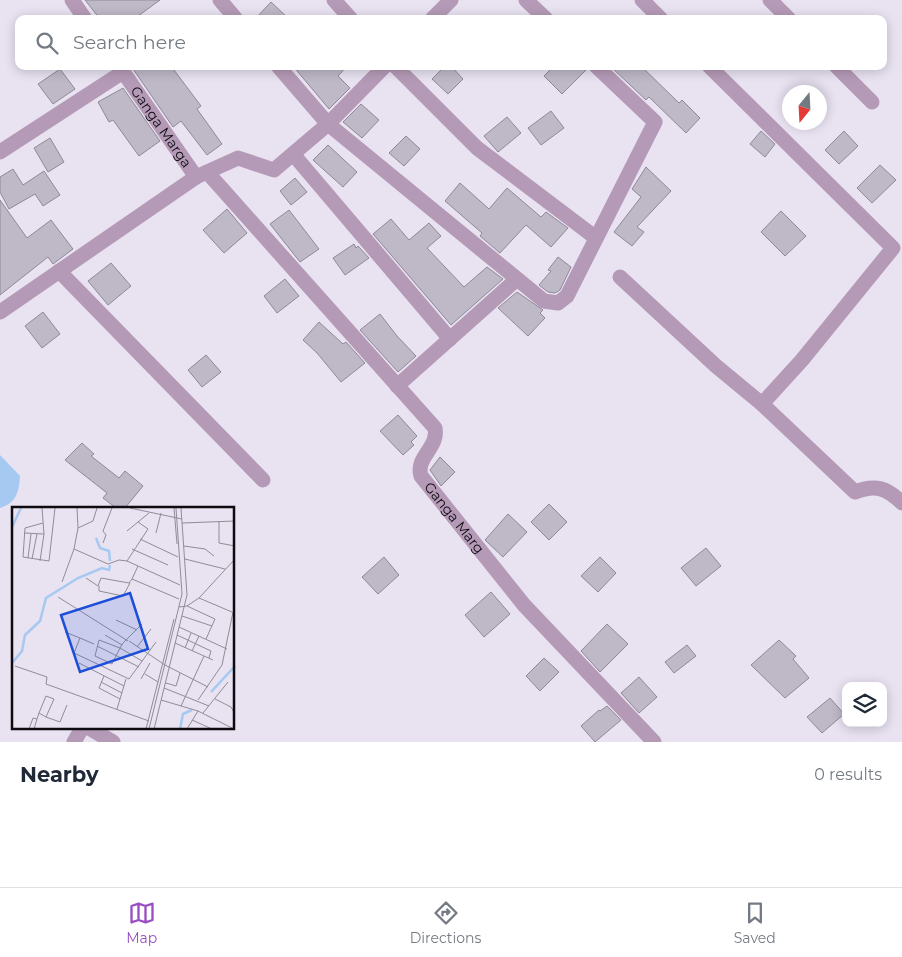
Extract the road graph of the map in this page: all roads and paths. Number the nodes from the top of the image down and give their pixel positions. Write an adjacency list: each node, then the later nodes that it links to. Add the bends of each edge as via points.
1 (72, 0): 8 (street)
2 (220, 0): 9 (street)
3 (334, 0): 10 (street)
4 (451, 0): 11 (street)
5 (526, 0): 12 (street)
6 (642, 0): 13 (street)
7 (770, 0): 14 (street)
8 (82, 15)
9 (233, 15)
10 (347, 15)
11 (436, 15)
12 (542, 15)
13 (657, 15)
14 (785, 15)
15 (120, 70): 25 (street)
16 (122, 70): 27 (street, Ganga Marga)
17 (281, 70): 24 (street)
18 (382, 70): 24 (street)
19 (399, 70): 28 (street, via 477,148)
20 (600, 70): 28 (street, via 655,122)
21 (714, 70): 35 (street, via 894,248)
22 (840, 70): 23 (street)
23 (872, 102)
24 (328, 124): 26 (street); 31 (street)
25 (0, 152)
26 (293, 154): 27 (street, via 274,170 238,158); 33 (street)
27 (201, 174): 29 (street); 34 (street, Ganga Marg)
28 (596, 238): 31 (street, via 567,296 558,304 544,301)
29 (59, 271): 32 (street); 36 (street)
30 (620, 276): 35 (street, via 716,366)
31 (517, 279): 33 (street)
32 (0, 312)
33 (450, 339): 34 (street)
34 (397, 386): 42 (street, Ganga Marg, via 435,428 434,444 420,463 420,476 524,605)
35 (762, 404): 37 (street, via 855,492 868,487 890,491)
36 (263, 480)
37 (902, 503)
38 (81, 730): 40 (street)
39 (92, 730): 41 (street)
40 (74, 742)
41 (113, 742)
42 (654, 742)

